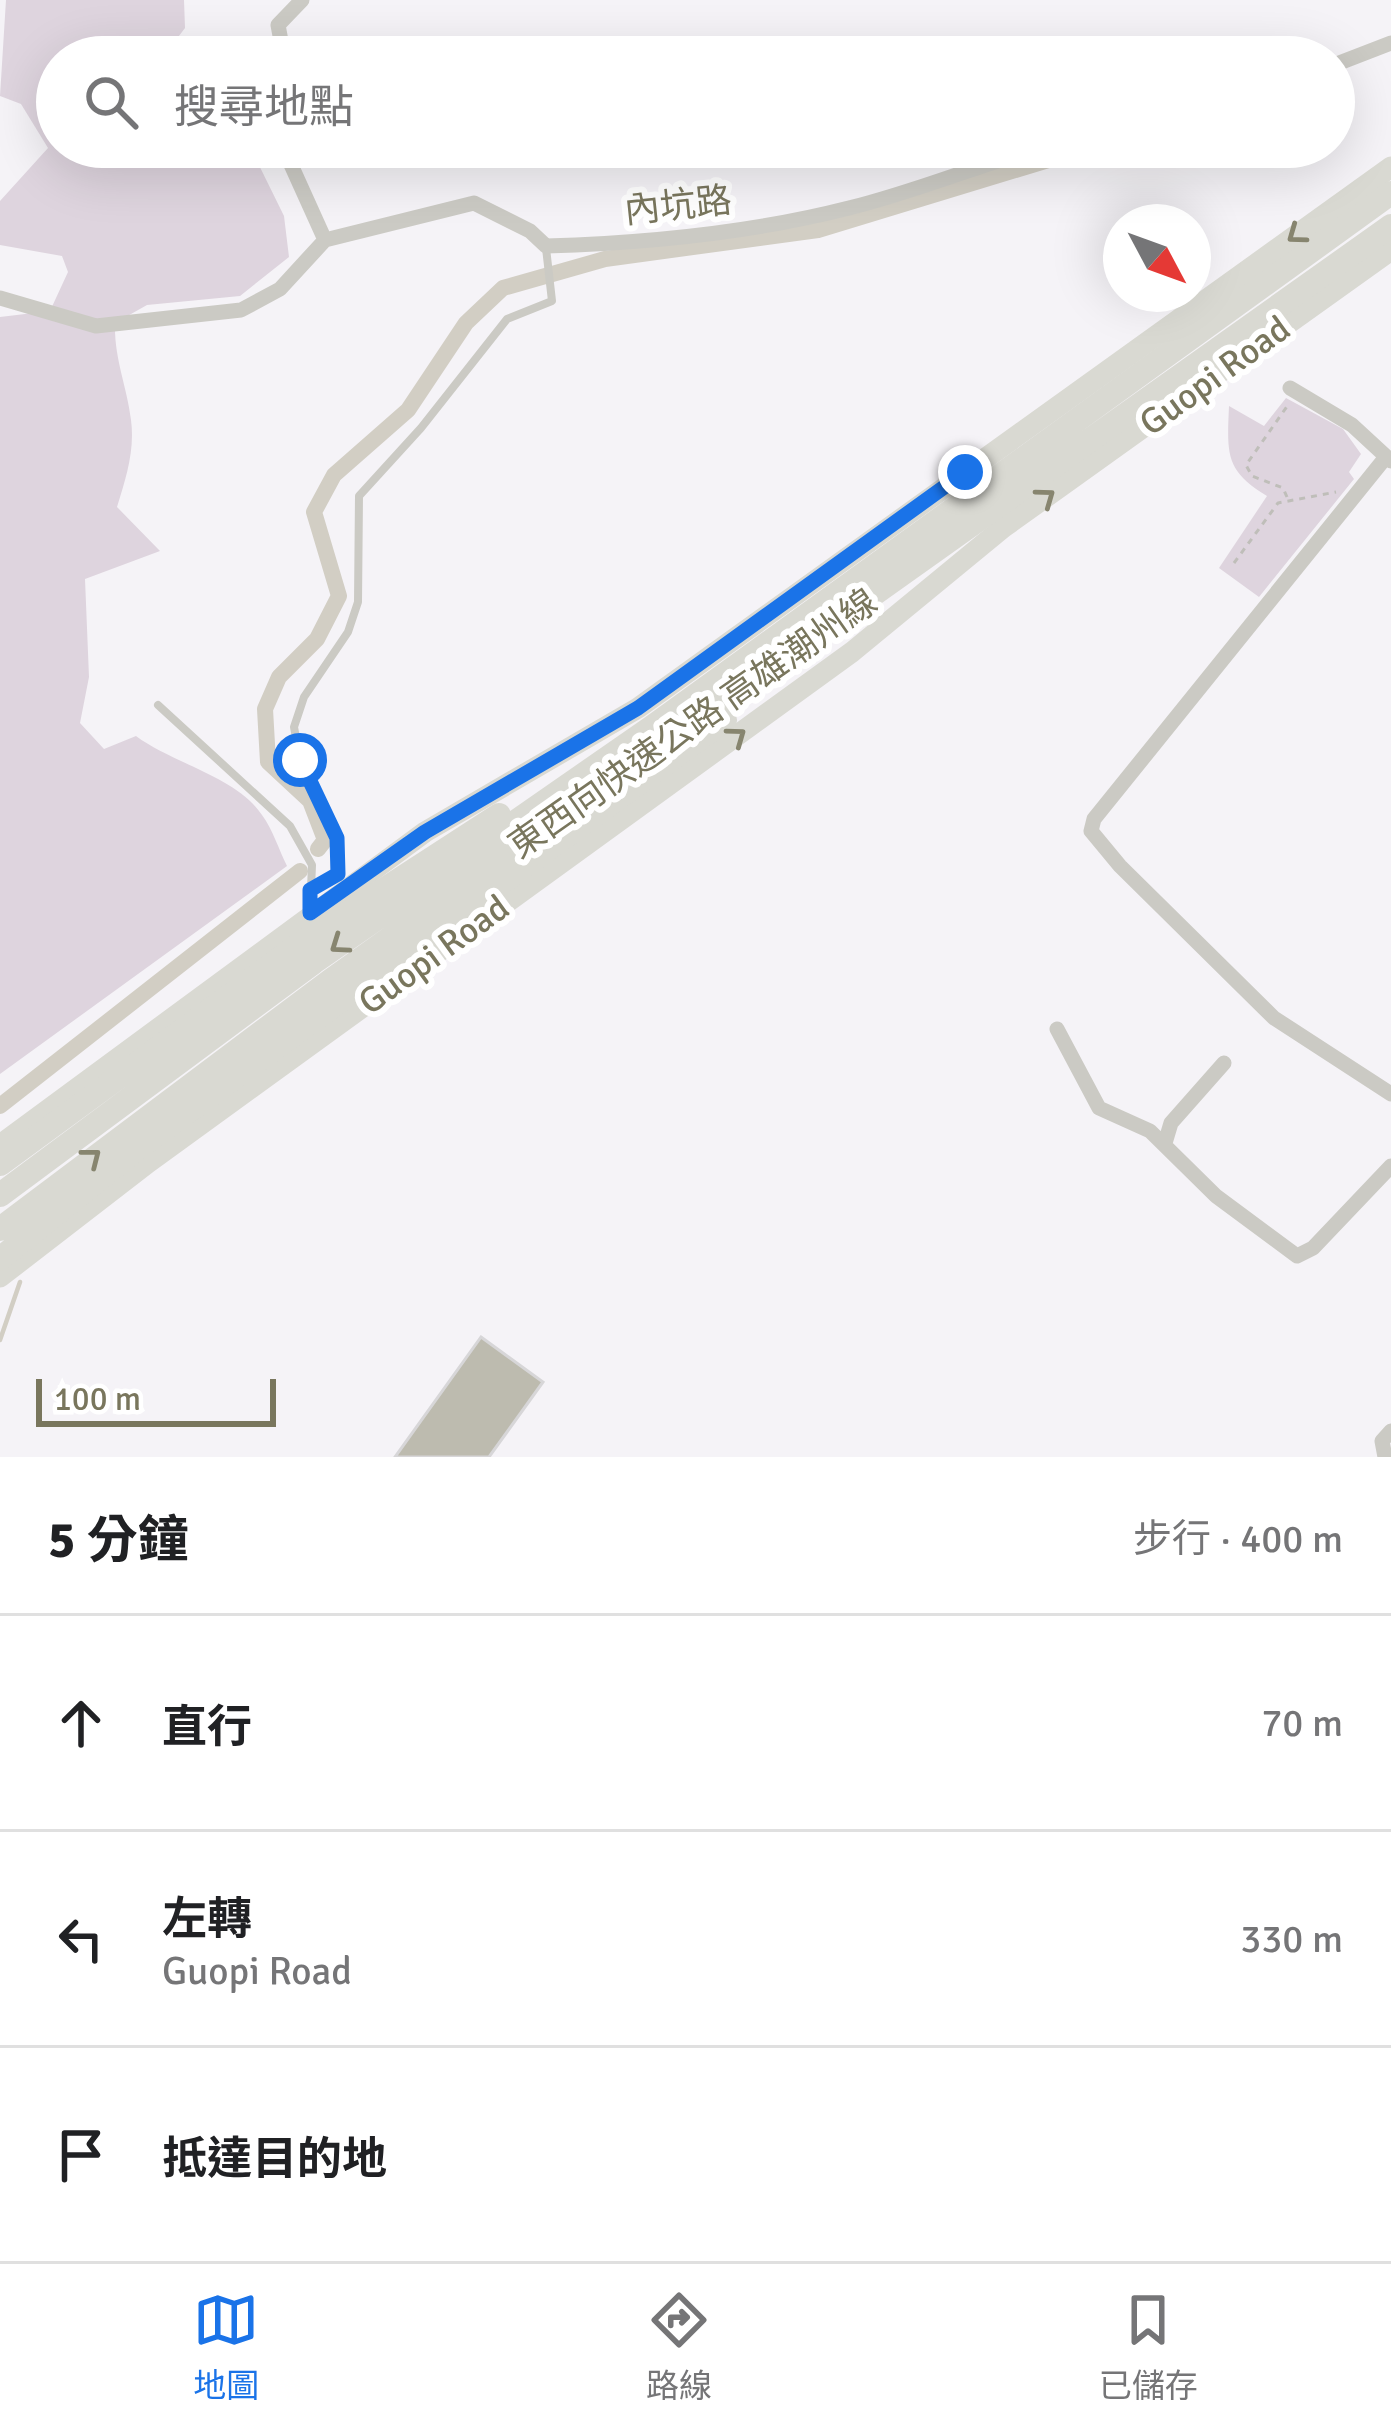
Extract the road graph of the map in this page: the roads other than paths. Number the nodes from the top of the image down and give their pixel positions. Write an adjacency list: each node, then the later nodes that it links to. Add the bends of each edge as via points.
1 (302, 0): 2 (street, via 278,25)
2 (280, 36)
3 (1391, 43): 4 (street)
4 (1355, 57)
5 (1391, 167): 20 (main road, Guopi Road, one-way to 20, via 638,708 425,832)
6 (292, 168): 10 (street)
7 (977, 168): 11 (street, 內坑路, via 767,226)
8 (1391, 193): 18 (highway, 東西向快速公路 高雄潮州線)
9 (1391, 226): 16 (highway, 東西向快速公路 高雄潮州線)
10 (325, 240): 11 (street, via 474,203); 13 (street, via 280,289 242,310 97,326)
11 (545, 246): 19 (lane, via 552,301 507,319 359,496 358,602 294,727 300,760 337,838 338,874)
12 (1391, 250): 31 (main road, Guopi Road, one-way to 12, via 852,652 1004,527)
13 (0, 298)
14 (1294, 390): 15 (street)
15 (1389, 459): 23 (street, via 1091,831 1274,1018)
16 (992, 512): 29 (highway, 東西向快速公路 高雄潮州線, one-way to 16, via 330,981); 30 (highway, via 674,759 157,1134)
17 (158, 705): 19 (lane, via 290,826 312,865)
18 (652, 728): 26 (highway, via 617,741 300,944); 28 (highway, 東西向快速公路 高雄潮州線, one-way to 28, via 314,962)
19 (310, 890): 20 (lane)
20 (310, 913): 25 (main road, Guopi Road)
21 (1057, 1029): 24 (street, via 1099,1108)
22 (1224, 1064): 24 (street, via 1171,1123)
23 (1391, 1094)
24 (1166, 1143): 27 (street, via 1216,1196 1298,1256)
25 (0, 1145)
26 (0, 1164)
27 (1391, 1166)
28 (0, 1195)
29 (0, 1229)
30 (0, 1259)
31 (0, 1277)
32 (1391, 1431): 33 (street, via 1382,1441)
33 (1384, 1457)

